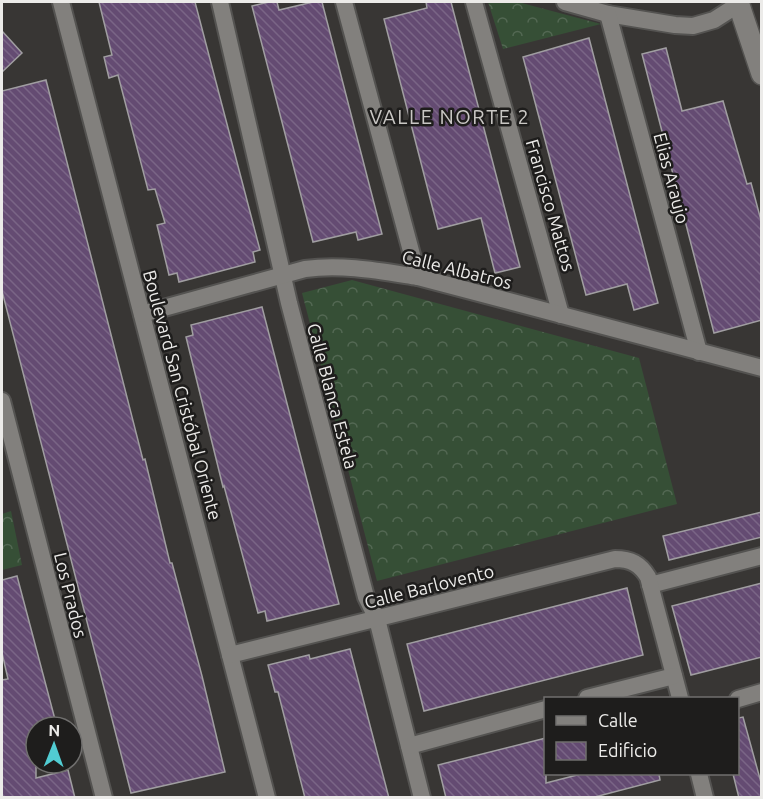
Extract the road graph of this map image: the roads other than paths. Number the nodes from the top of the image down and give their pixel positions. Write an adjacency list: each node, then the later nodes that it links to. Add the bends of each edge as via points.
1 (61, 2): 11 (street, Boulevard San Cristóbal Oriente)
2 (220, 2): 9 (street, Calle Blanca Estela)
3 (344, 2): 10 (street)
4 (474, 2): 12 (street, Francisco Mattos)
5 (565, 2): 7 (street)
6 (739, 3): 7 (street, via 714,20 693,26); 8 (street)
7 (608, 14): 13 (street, Elias Araujo)
8 (762, 74)
9 (284, 275): 10 (street, Calle Albatros, via 330,266); 11 (street, Calle Albatros); 18 (street, Calle Blanca Estela, via 366,597)
10 (418, 277): 12 (street, Calle Albatros)
11 (142, 314): 19 (street, Boulevard San Cristóbal Oriente)
12 (561, 315): 13 (street, Calle Albatros)
13 (699, 352): 14 (street, Calle Albatros)
14 (762, 368)
15 (2, 401): 29 (street, Los Prados)
16 (762, 556): 17 (street)
17 (650, 585): 18 (street, Calle Barlovento, via 638,564 615,559); 20 (street)
18 (376, 619): 19 (street, Calle Barlovento); 26 (street, Calle Blanca Estela)
19 (230, 656): 30 (street, Boulevard San Cristóbal Oriente)
20 (674, 676): 22 (street); 23 (street)
21 (762, 692): 24 (street)
22 (595, 697)
23 (679, 697)
24 (739, 699)
25 (544, 711): 26 (street)
26 (409, 746): 31 (street, Calle Blanca Estela)
27 (699, 775): 28 (street)
28 (704, 797)
29 (104, 798)
30 (267, 798)
31 (422, 798)

